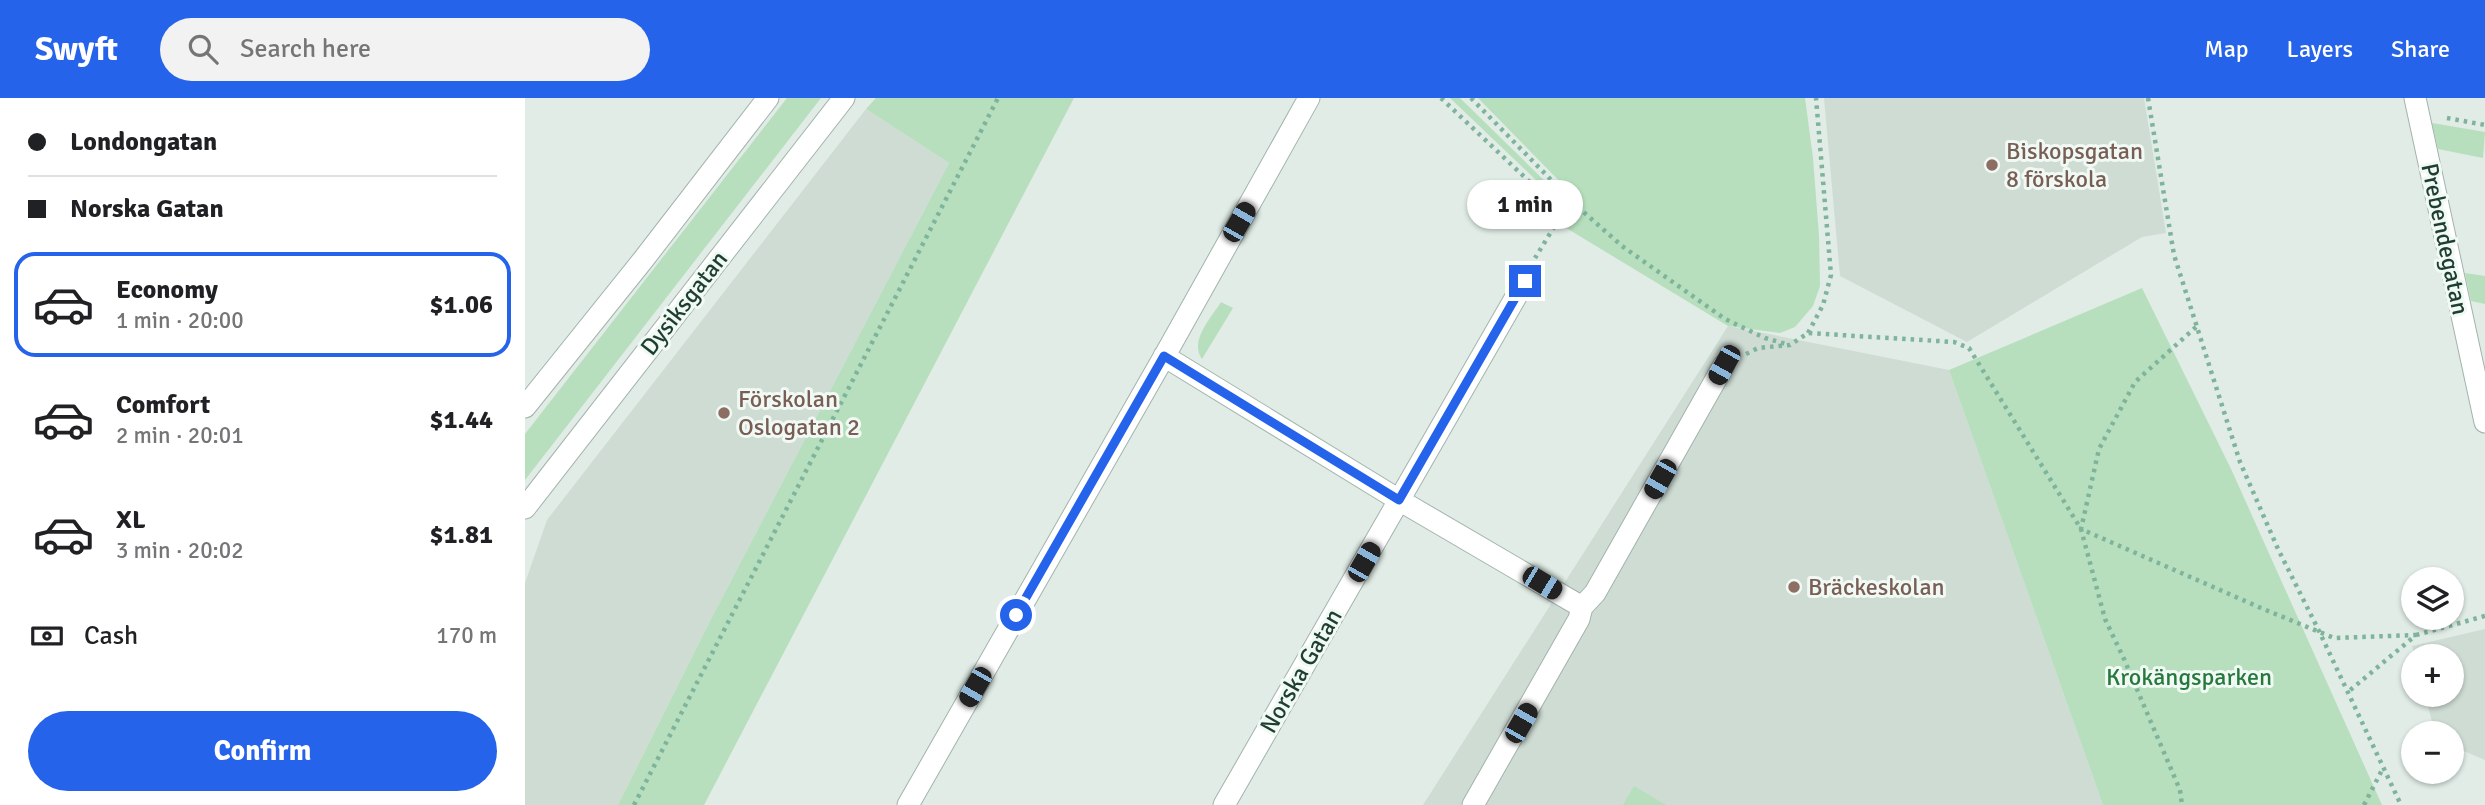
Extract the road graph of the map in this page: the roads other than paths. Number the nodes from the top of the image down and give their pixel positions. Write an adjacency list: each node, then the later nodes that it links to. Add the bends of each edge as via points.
1 (768, 98): 8 (street)
2 (844, 98): 11 (street, Dysiksgatan)
3 (1309, 98): 6 (street)
4 (2417, 105): 9 (street, Prebendegatan)
5 (1525, 281): 10 (street, Norska Gatan)
6 (1164, 356): 10 (street); 13 (street)
7 (1724, 365): 12 (street, via 1595,593)
8 (525, 407)
9 (2485, 422)
10 (1399, 500): 12 (street); 14 (street, Norska Gatan)
11 (525, 508)
12 (1582, 607): 15 (street, via 1580,620)
13 (908, 805)
14 (1224, 805)
15 (1473, 805)

